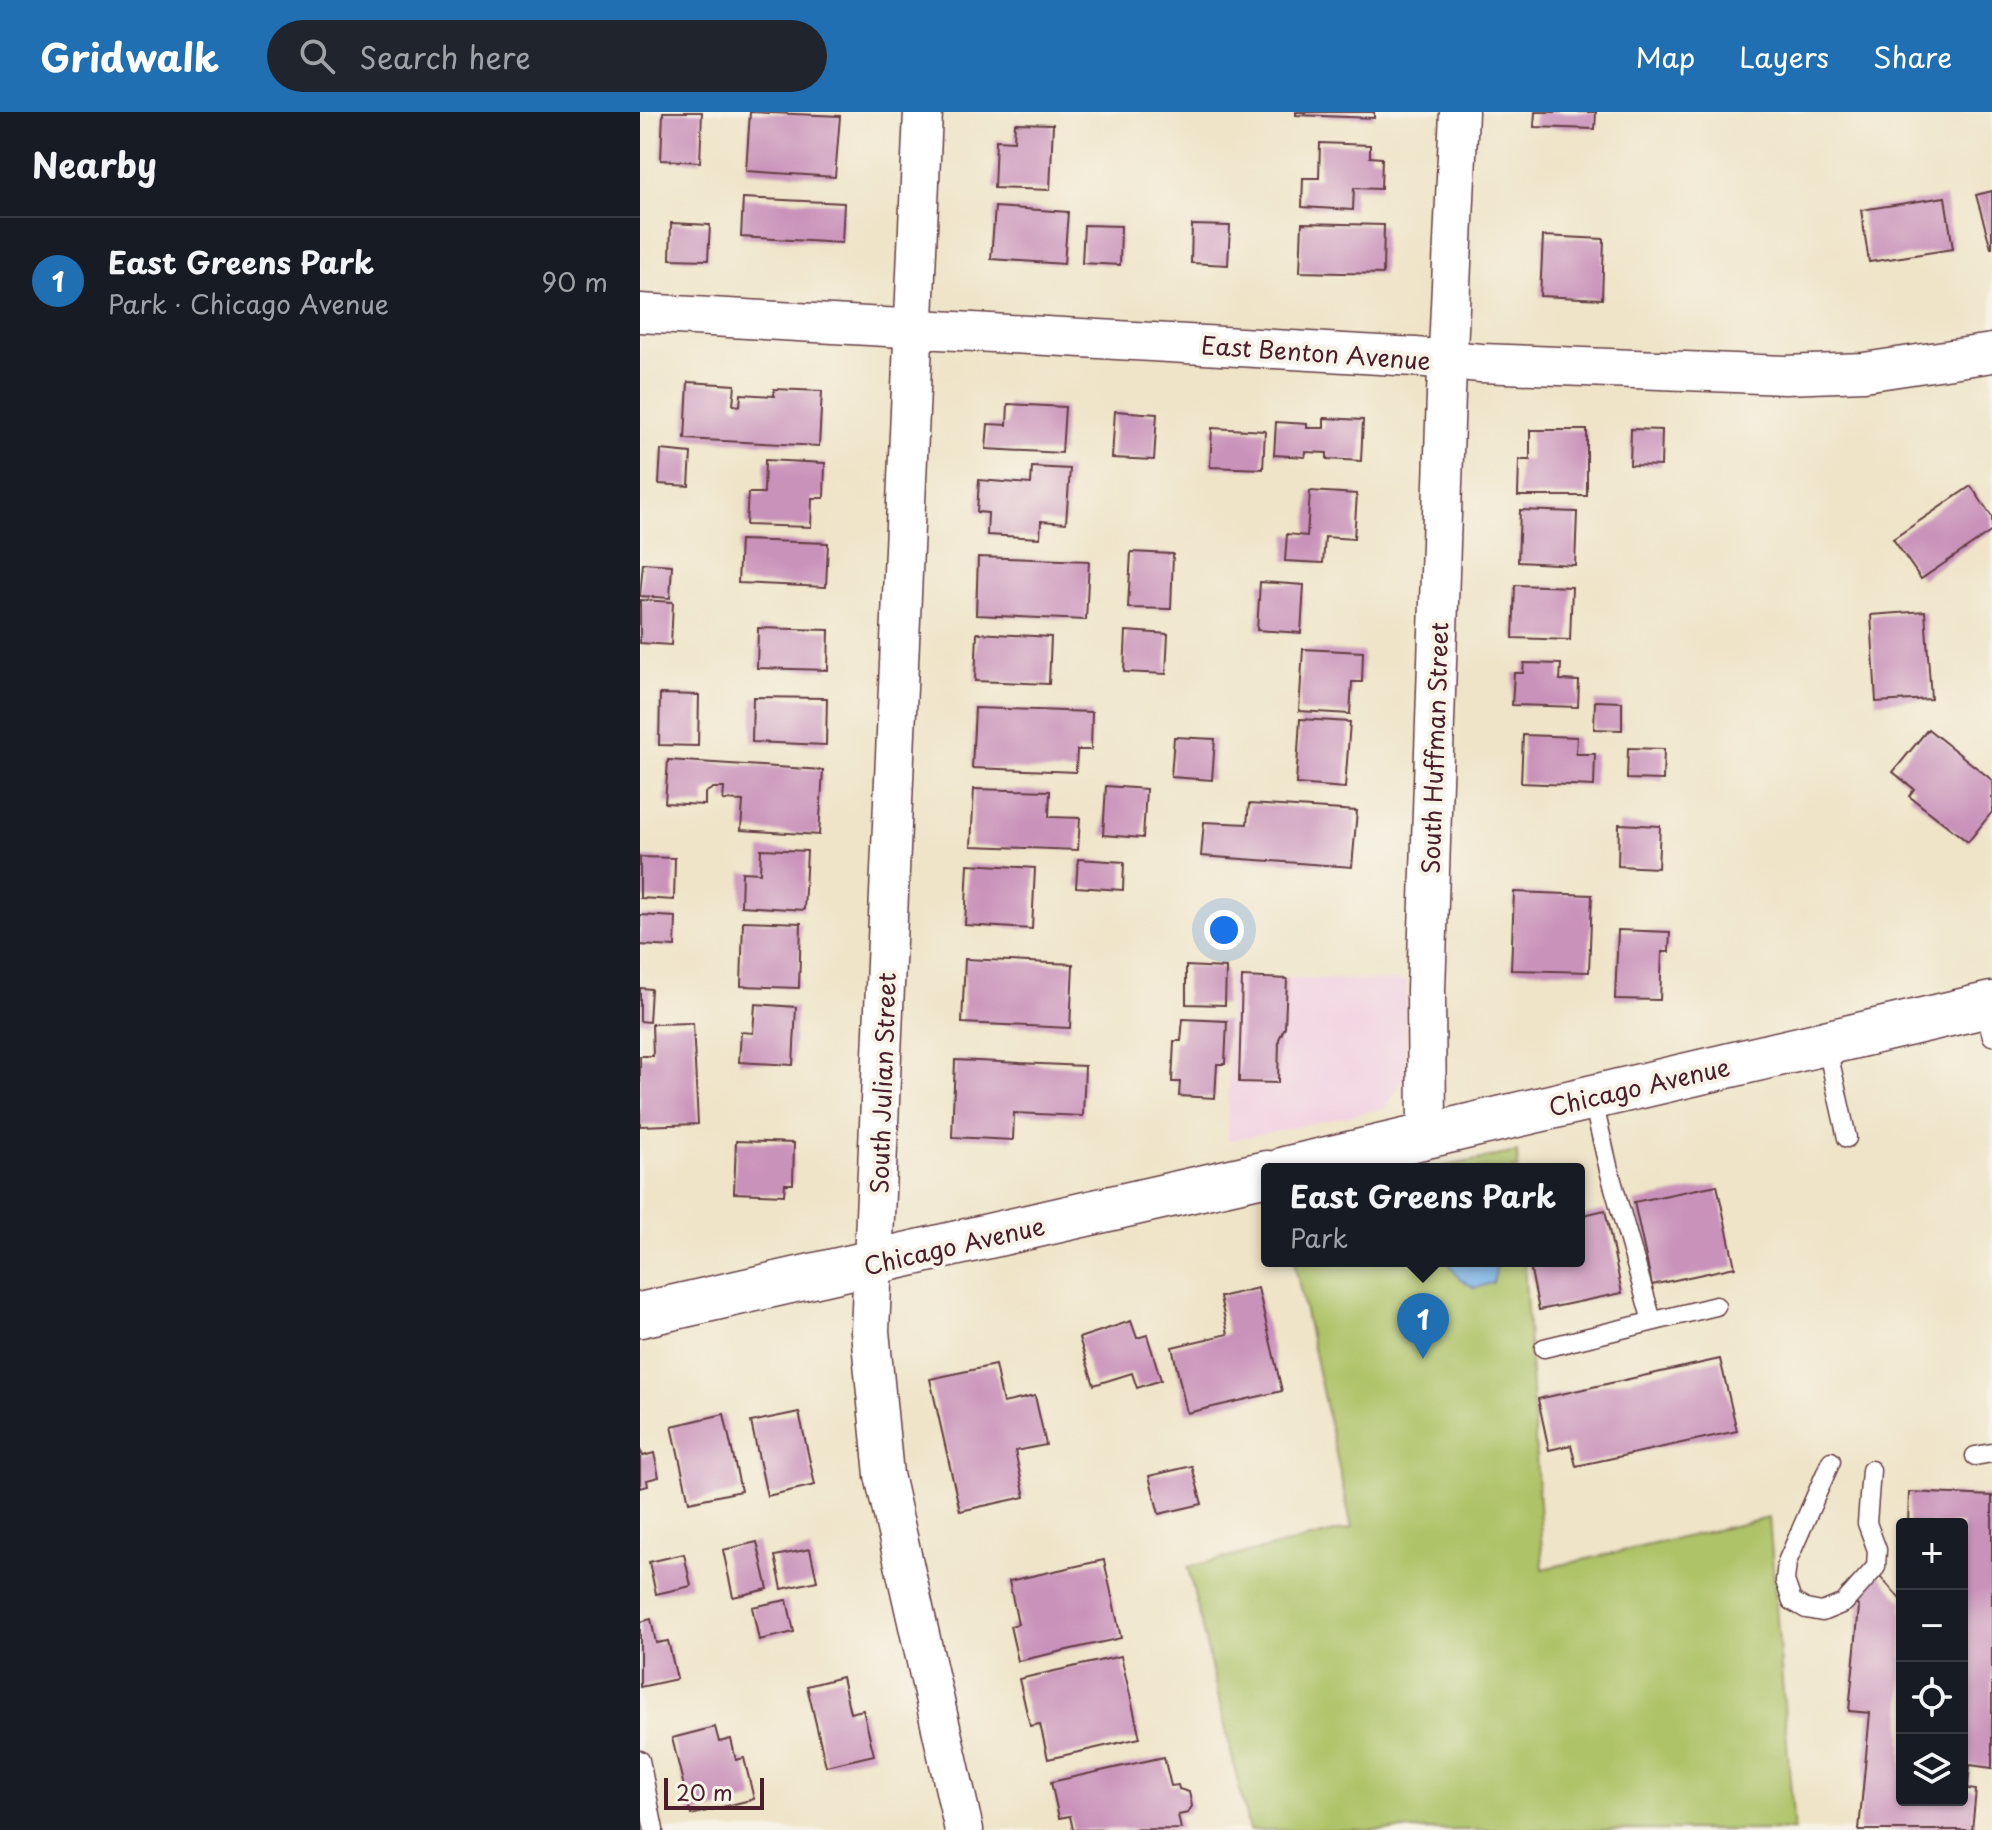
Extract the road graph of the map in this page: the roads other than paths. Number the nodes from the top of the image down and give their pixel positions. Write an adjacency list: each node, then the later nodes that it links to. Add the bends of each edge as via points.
1 (923, 112): 4 (street, South Julian Street)
2 (1459, 112): 6 (street, South Huffman Street)
3 (640, 313): 4 (street, East Benton Avenue)
4 (913, 328): 6 (street, East Benton Avenue); 14 (street, South Julian Street)
5 (1992, 353): 6 (street, East Benton Avenue, via 1864,372 1785,375)
6 (1448, 360): 10 (street, South Huffman Street, via 1427,974)
7 (1989, 1015): 8 (main road, Chicago Avenue)
8 (1826, 1043): 9 (main road, Chicago Avenue); 11 (lane)
9 (1592, 1097): 10 (main road, Chicago Avenue); 17 (lane)
10 (1427, 1135): 12 (main road, Chicago Avenue)
11 (1847, 1138)
12 (1310, 1163)
13 (1261, 1174): 14 (main road, Chicago Avenue)
14 (873, 1263): 16 (main road, Chicago Avenue); 23 (street, South Julian Street, via 870,1331 884,1475)
15 (1716, 1306): 17 (lane)
16 (640, 1315)
17 (1652, 1321): 18 (lane)
18 (1544, 1348)
19 (1831, 1461): 20 (lane, via 1787,1562 1785,1581 1792,1601 1806,1609 1822,1612 1844,1603 1876,1567 1877,1550 1867,1523)
20 (1871, 1470)
21 (640, 1760): 22 (lane)
22 (654, 1830)
23 (964, 1830)

